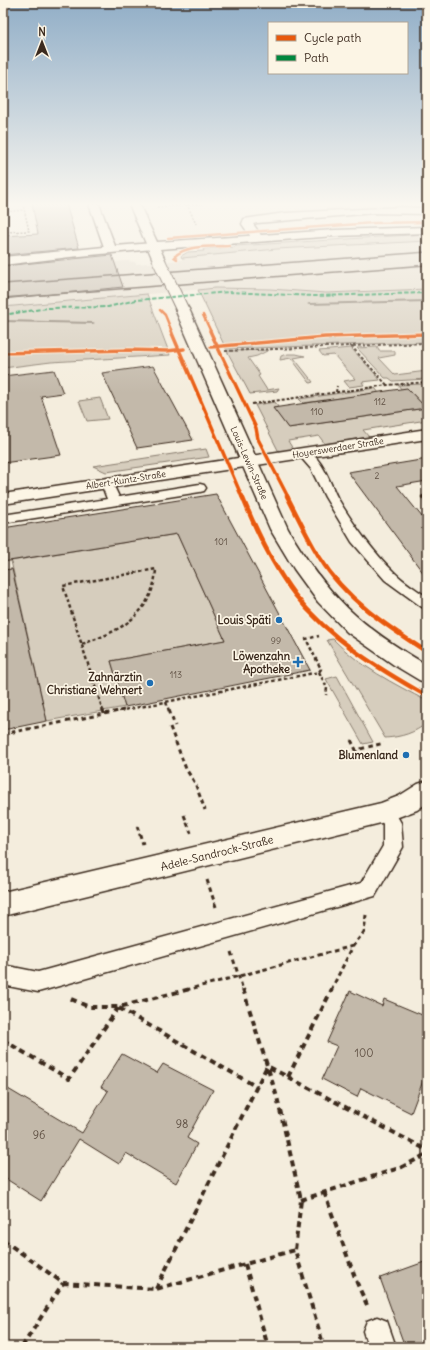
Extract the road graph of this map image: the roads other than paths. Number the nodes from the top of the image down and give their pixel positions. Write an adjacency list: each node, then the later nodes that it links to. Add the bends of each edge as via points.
1 (162, 267): 4 (street, Louis-Lewin-Straße, bridge)
2 (427, 434): 3 (street, Hoyerswerdaer Straße)
3 (304, 454): 4 (street, Hoyerswerdaer Straße); 10 (lane, via 317,468 331,497 357,539 390,577)
4 (249, 462): 5 (street, Albert-Kuntz-Straße); 11 (street, Louis-Lewin-Straße, via 279,528 314,585 333,607 363,634)
5 (106, 483): 7 (street, Albert-Kuntz-Straße); 8 (lane)
6 (200, 488): 8 (lane)
7 (3, 499)
8 (114, 502): 9 (lane)
9 (3, 519)
10 (427, 604)
11 (427, 675)
12 (427, 791): 13 (street, Adele-Sandrock-Straße, via 408,803)
13 (385, 812): 14 (street, Adele-Sandrock-Straße); 15 (lane, via 392,823 393,847 368,890 38,982)
14 (3, 904)
15 (3, 975)

